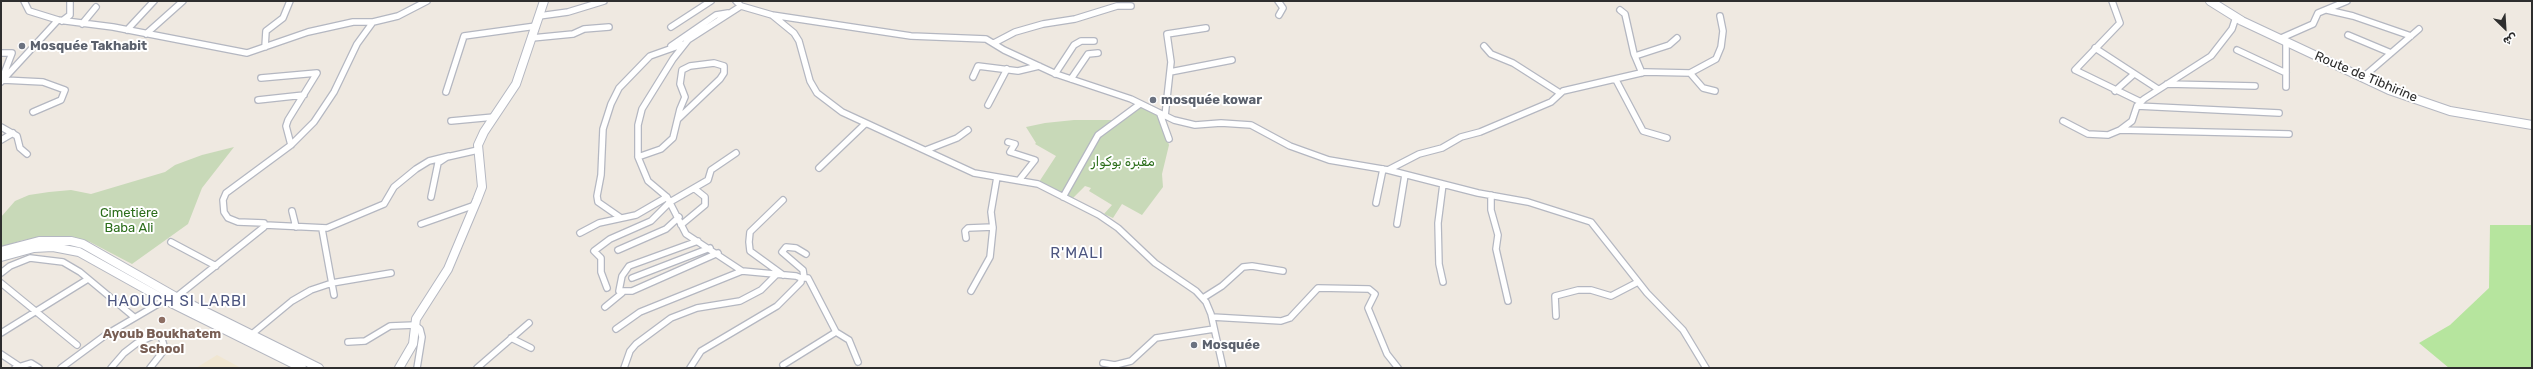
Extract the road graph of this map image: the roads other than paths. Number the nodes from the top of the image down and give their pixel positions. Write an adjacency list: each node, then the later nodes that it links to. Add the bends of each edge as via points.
1 (24, 1): 27 (street, via 29,11)
2 (70, 1): 27 (street, via 70,15)
3 (154, 1): 35 (street)
4 (183, 1): 36 (street)
5 (290, 1): 46 (street, via 283,18 266,31)
6 (427, 1): 28 (street, via 398,16)
7 (544, 1): 24 (street)
8 (604, 1): 24 (street, via 568,12)
9 (711, 1): 32 (street)
10 (736, 1): 16 (street)
11 (1278, 1): 23 (street, via 1283,8)
12 (2112, 1): 48 (street, via 2120,23)
13 (2210, 1): 26 (street, Route de Tibhirine)
14 (2347, 1): 20 (street)
15 (1124, 3): 17 (street); 43 (street, via 1075,19 1026,28)
16 (741, 6): 21 (street); 22 (street)
17 (1131, 6)
18 (96, 8): 29 (street)
19 (1620, 10): 53 (street, via 1625,14 1629,26)
20 (2327, 10): 38 (street); 41 (street, via 2318,13 2313,24)
21 (731, 13): 44 (street); 47 (street, via 716,15)
22 (772, 15): 43 (street, via 911,36 955,36); 89 (street, via 794,33 799,41 804,63 817,93 842,112)
23 (1279, 15)
24 (539, 16): 30 (street)
25 (1720, 16): 59 (street, via 1723,32 1716,59)
26 (2236, 17): 41 (street, Route de Tibhirine); 69 (street, via 2232,29 2211,56)
27 (60, 21): 29 (street); 68 (street)
28 (374, 22): 46 (street, via 344,24); 100 (street, via 357,44 334,92 314,122)
29 (82, 24): 35 (street)
30 (536, 26): 39 (street); 75 (street, via 464,36)
31 (609, 27): 39 (street)
32 (671, 27)
33 (1206, 28): 57 (street, via 1167,34)
34 (2419, 29): 38 (street)
35 (127, 30): 36 (street)
36 (146, 34): 46 (street, via 247,53)
37 (2348, 35): 50 (street)
38 (2411, 36): 50 (street)
39 (532, 38): 85 (street, via 516,84)
40 (1677, 38): 53 (street, via 1669,45)
41 (2283, 40): 60 (street); 65 (street, Route de Tibhirine)
42 (1094, 41): 61 (street, via 1081,41 1074,45)
43 (994, 42): 55 (street, via 1004,50)
44 (684, 44): 47 (street); 106 (street, via 653,88 642,109 638,125)
45 (1484, 46): 76 (street, via 1491,54 1512,63)
46 (265, 47)
47 (669, 48): 123 (street, via 650,56 619,88 603,129 598,202)
48 (2094, 48): 62 (street); 74 (street, via 2076,70)
49 (2237, 50): 60 (street)
50 (2391, 52): 65 (street)
51 (1, 53): 68 (street, via 12,53)
52 (1098, 53): 66 (street, via 1088,54)
53 (1635, 56): 58 (street)
54 (1232, 60): 57 (street)
55 (1039, 66): 56 (street, via 1024,71); 61 (street)
56 (1007, 69): 63 (street, via 978,66); 81 (street)
57 (1170, 72): 84 (street)
58 (1642, 73): 59 (street); 67 (street)
59 (1690, 73): 73 (street, via 1703,88)
60 (2286, 73): 71 (street)
61 (1055, 74): 66 (street)
62 (2134, 74): 72 (street); 74 (street)
63 (973, 77)
64 (261, 78): 77 (street, via 317,73)
65 (2362, 78): 90 (street, Route de Tibhirine, via 2450,111)
66 (1071, 79): 79 (street)
67 (1616, 80): 76 (street); 96 (street, via 1643,131)
68 (2, 81): 82 (street, via 43,82 65,90 61,100)
69 (2166, 84): 70 (street); 72 (street)
70 (2255, 86)
71 (2286, 87)
72 (2158, 89): 80 (street)
73 (1715, 91)
74 (2115, 91): 80 (street)
75 (446, 92)
76 (1560, 93): 108 (street, via 1551,102)
77 (304, 95): 78 (street); 100 (street, via 286,126)
78 (258, 100)
79 (1140, 104): 84 (street); 116 (street, via 1098,135)
80 (2139, 104): 83 (street); 93 (street, via 2132,121)
81 (988, 105)
82 (34, 112)
83 (2279, 113)
84 (1162, 115): 97 (street); 108 (street, via 1195,125 1251,125 1290,146 1329,160)
85 (494, 117): 87 (street); 101 (street, via 484,132)
86 (678, 119): 86 (street, via 720,79 724,74 724,66 714,63 690,66 682,70 680,84 685,97); 106 (street, via 673,138 664,146)
87 (452, 121)
88 (2063, 121): 93 (street, via 2088,134 2108,135)
89 (866, 124): 102 (street); 107 (street)
90 (2532, 125)
91 (1, 127): 94 (street)
92 (968, 130): 102 (street, via 957,138)
93 (2120, 130): 95 (street)
94 (13, 133): 98 (street); 104 (street, via 19,138 20,148)
95 (2289, 134)
96 (1667, 138)
97 (1169, 139)
98 (1, 140)
99 (1008, 142): 111 (street, via 1014,144 1010,152 1035,160)
100 (291, 145): 126 (street, via 232,188 223,200 224,212 228,218 238,222)
101 (478, 150): 105 (street); 120 (street, via 482,187)
102 (926, 150): 110 (street, via 974,173)
103 (736, 153): 113 (street, via 711,170 708,180)
104 (27, 154)
105 (449, 156): 115 (street, via 435,167); 130 (street, via 429,160 416,169 394,187 384,204)
106 (638, 157): 117 (street, via 648,181)
107 (819, 168)
108 (1385, 169): 109 (street); 119 (street)
109 (1405, 174): 112 (street); 125 (street)
110 (997, 177): 111 (street); 129 (street, via 991,212)
111 (1020, 179): 116 (street, via 1038,184)
112 (1443, 184): 114 (street); 151 (street, via 1438,223 1439,264)
113 (695, 189): 117 (street); 127 (street, via 705,197 705,204)
114 (1491, 195): 152 (street, via 1528,202 1591,222); 161 (street, via 1491,210 1498,235 1496,249)
115 (431, 197)
116 (1063, 197): 159 (street, via 1118,228 1156,263)
117 (668, 200): 122 (street); 123 (street); 155 (street, via 651,221 610,240 594,251 601,258 601,272)
118 (783, 200): 147 (street, via 750,232 749,242 750,251)
119 (1376, 203)
120 (475, 205): 124 (street); 168 (street, via 448,268)
121 (292, 211): 128 (street)
122 (679, 217): 127 (street); 136 (street, via 666,229)
123 (621, 218): 131 (street, via 599,223)
124 (421, 224)
125 (1397, 224)
126 (265, 225): 128 (street); 141 (street)
127 (681, 225): 133 (street, via 686,234)
128 (296, 227): 130 (street)
129 (993, 227): 132 (street, via 968,228 965,231); 156 (street, via 990,257)
130 (322, 229): 154 (street)
131 (580, 233)
132 (966, 238)
133 (698, 240): 135 (street); 157 (street, via 626,268 619,291)
134 (171, 242): 141 (street)
135 (710, 248): 138 (street); 148 (street)
136 (618, 250)
137 (1, 251): 160 (street, via 39,241 72,241 83,244)
138 (718, 252): 142 (street, via 732,266); 157 (street, via 702,262)
139 (806, 254): 149 (street, via 796,248 786,247 782,252 803,270)
140 (1, 257): 160 (street, via 47,247 79,252)
141 (216, 266): 160 (street)
142 (742, 271): 146 (street); 169 (street, via 640,312)
143 (1283, 271): 159 (street, via 1243,267 1222,286)
144 (1, 273): 150 (street, via 10,266 30,258 63,262)
145 (391, 273): 154 (street)
146 (776, 275): 147 (street); 192 (street, via 761,290 740,301 697,308 671,318 636,344 630,351)
147 (783, 275): 149 (street)
148 (632, 278)
149 (802, 278): 171 (street, via 810,281); 193 (street, via 777,306 701,351)
150 (88, 279): 163 (street); 165 (street)
151 (1443, 282)
152 (1638, 282): 164 (street, via 1612,296 1591,290 1578,290 1555,296); 196 (street, via 1683,330)
153 (1, 283): 163 (street)
154 (332, 283): 158 (street); 173 (street, via 301,295)
155 (607, 288)
156 (971, 291)
157 (622, 293): 162 (street)
158 (334, 295)
159 (1203, 298): 166 (street)
160 (170, 300): 165 (street); 173 (street); 187 (street)
161 (1508, 301)
162 (605, 307)
163 (36, 311): 172 (street); 176 (street)
164 (1556, 316)
165 (134, 317): 184 (street, via 73,357)
166 (1212, 317): 170 (street); 195 (street, via 1282,321 1290,318 1318,288 1369,289 1375,294 1368,308 1387,354)
167 (529, 323): 174 (street)
168 (415, 325): 175 (street, via 390,326 365,341); 189 (street, via 412,344); 190 (street, via 420,329 422,337)
169 (616, 329)
170 (1214, 329): 180 (street, via 1156,338 1131,361 1115,365); 194 (street)
171 (836, 332): 179 (street, via 849,340); 181 (street)
172 (1, 333)
173 (252, 334): 188 (street)
174 (511, 338): 177 (street); 191 (street)
175 (348, 342)
176 (77, 345)
177 (531, 348)
178 (1, 354): 182 (street)
179 (858, 362)
180 (1103, 363)
181 (783, 365)
182 (17, 367): 183 (street, via 31,363)
183 (39, 368)
184 (62, 368)
185 (111, 368): 186 (street, via 124,352 137,343 155,335 161,336 165,349)
186 (150, 368)
187 (302, 368)
188 (319, 368)
189 (399, 368)
190 (417, 368)
191 (476, 368)
192 (624, 368)
193 (690, 368)
194 (1223, 368)
195 (1398, 368)
196 (1706, 368)

